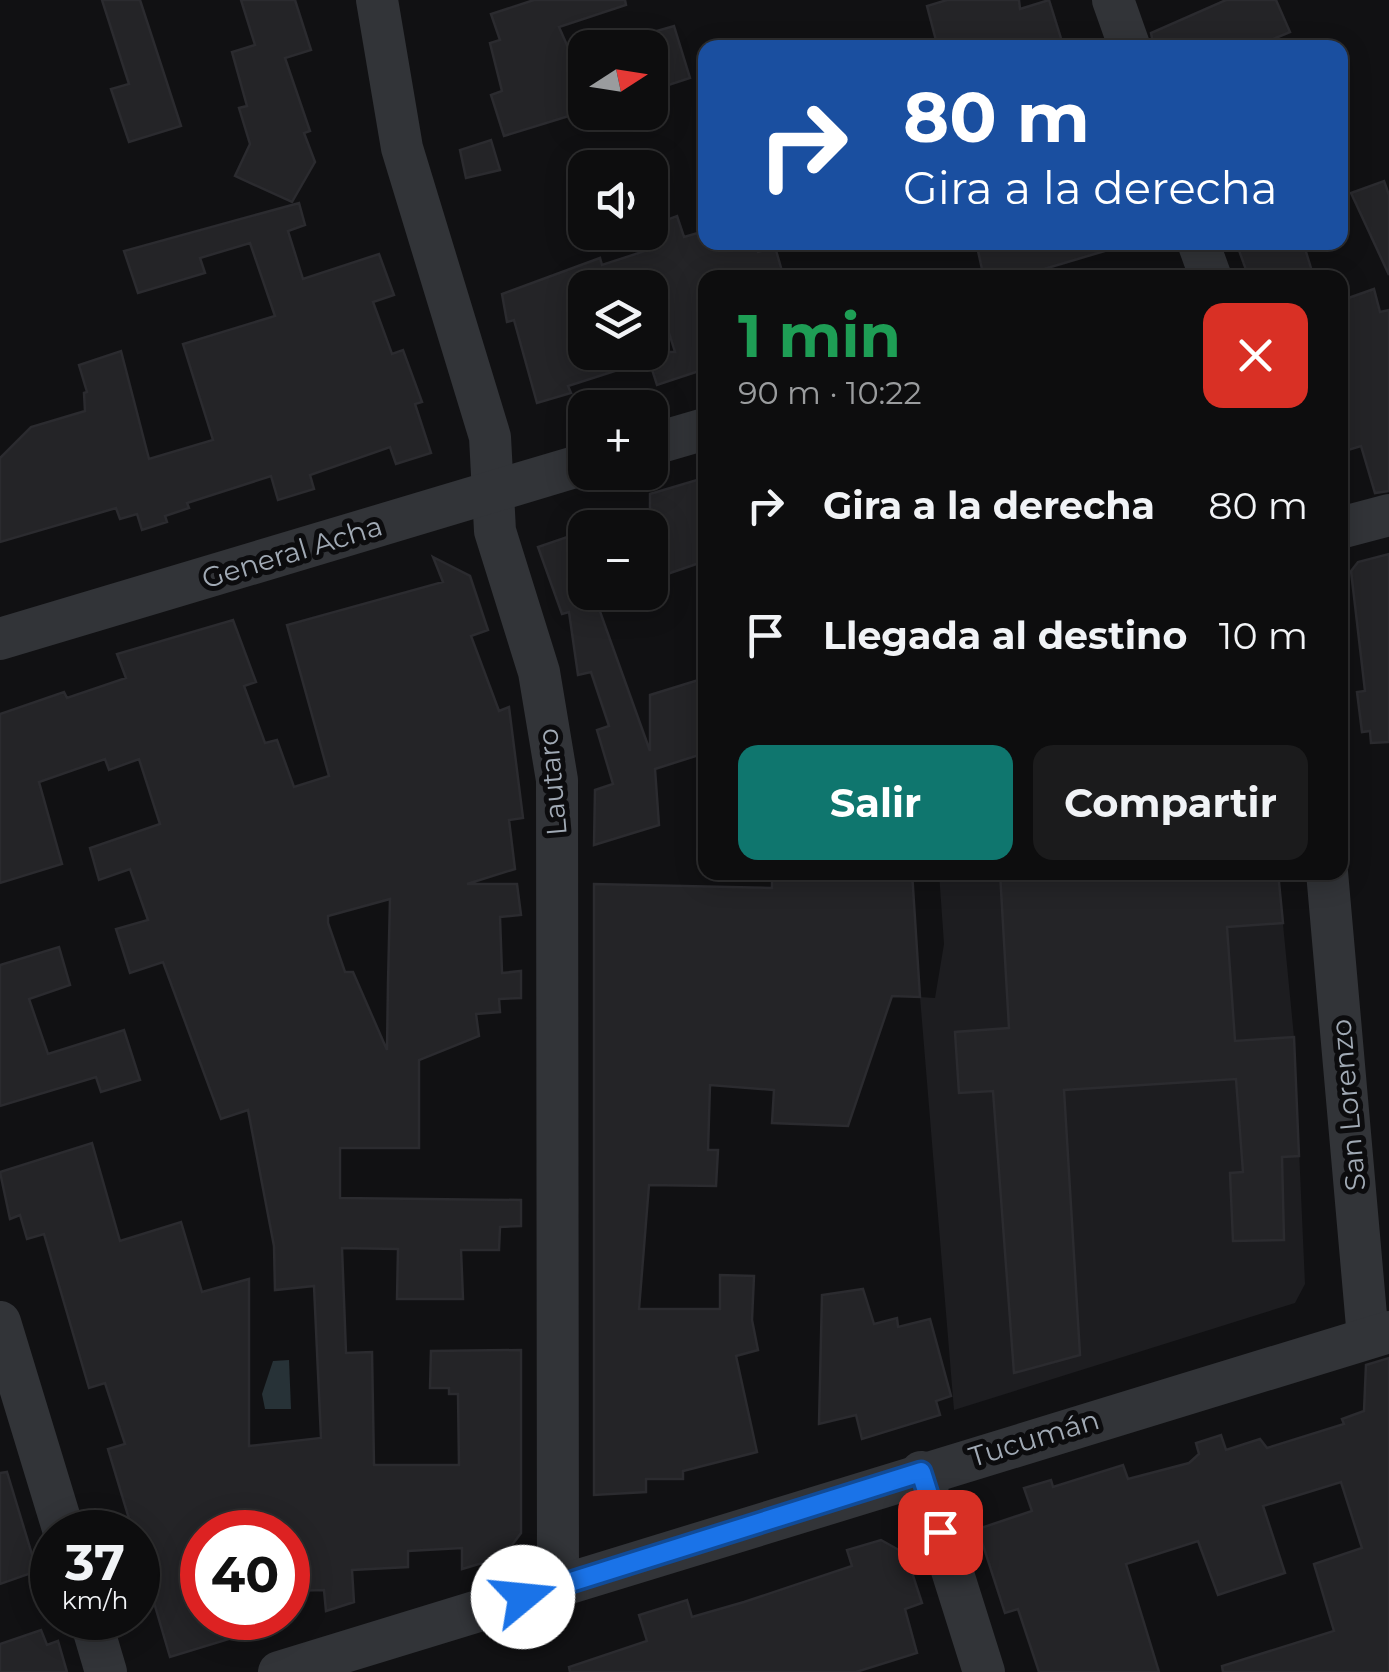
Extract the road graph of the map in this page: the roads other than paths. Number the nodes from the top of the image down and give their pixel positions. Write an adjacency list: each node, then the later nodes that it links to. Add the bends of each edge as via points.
1 (376, 0): 7 (street, Lautaro, via 402,148 490,438)
2 (1113, 0): 3 (street)
3 (1127, 40)
4 (698, 431): 5 (street)
5 (668, 440)
6 (568, 469): 7 (street, General Acha)
7 (493, 492): 10 (street, General Acha); 16 (street, Lautaro, via 495,531 540,672 557,780)
8 (1389, 514): 9 (street)
9 (1348, 526)
10 (0, 639)
11 (1328, 880): 13 (street, San Lorenzo)
12 (0, 1322): 15 (street)
13 (1378, 1335): 14 (street, Tucumán)
14 (921, 1472): 16 (street, Tucumán); 20 (street)
15 (57, 1510)
16 (558, 1586): 19 (street, Tucumán)
17 (97, 1640): 18 (street)
18 (106, 1672)
19 (279, 1672)
20 (984, 1672)

